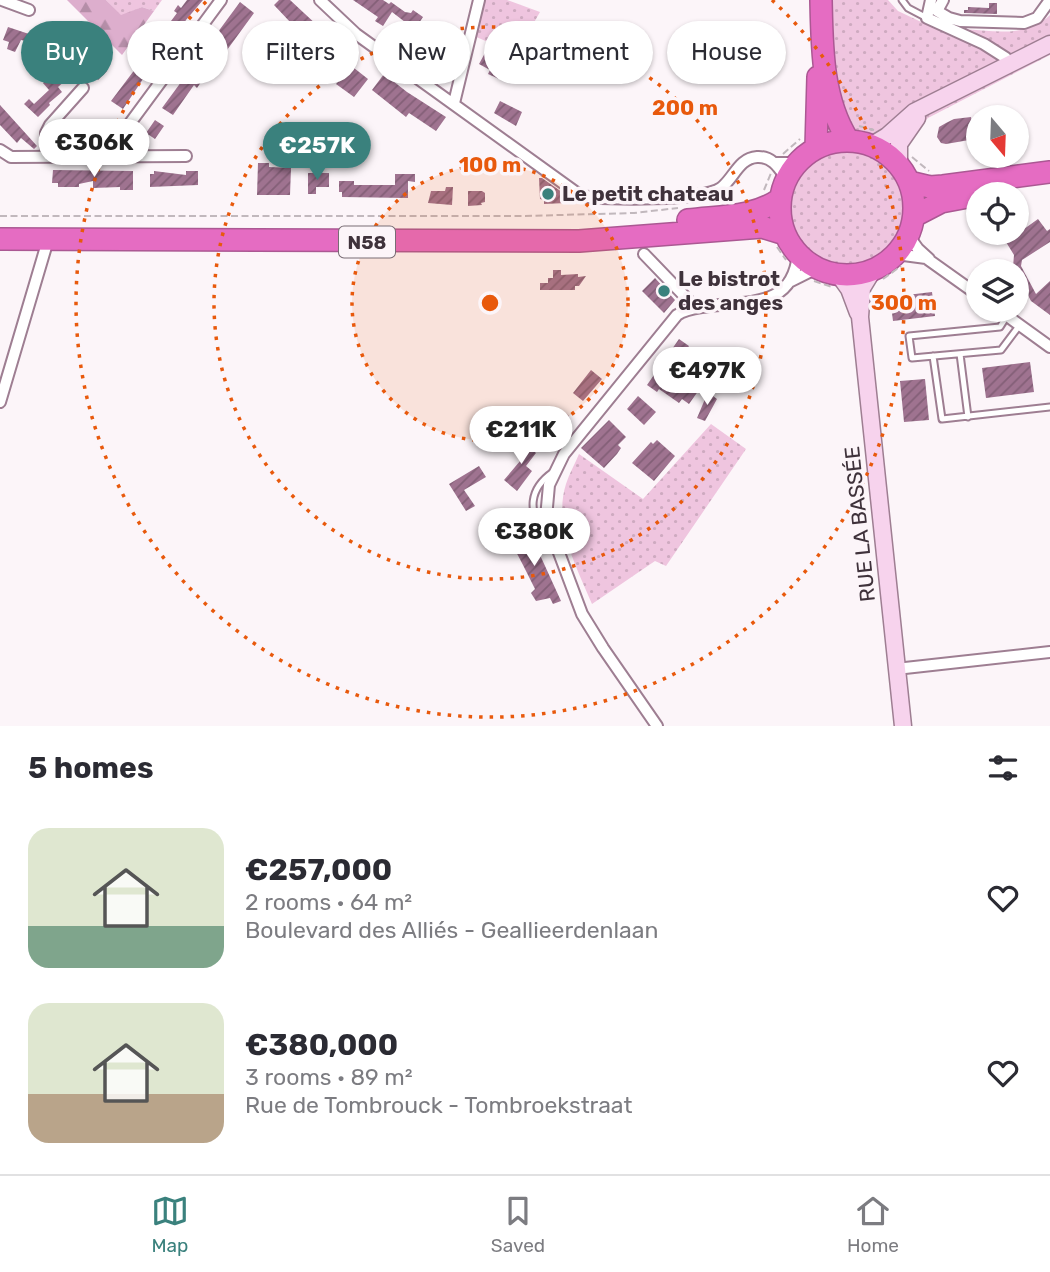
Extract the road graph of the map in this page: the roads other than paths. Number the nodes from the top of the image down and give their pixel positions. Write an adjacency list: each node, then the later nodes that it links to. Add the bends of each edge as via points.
1 (2, 0): 9 (street)
2 (221, 0): 21 (street, via 128,126)
3 (320, 0): 14 (street, via 356,34)
4 (479, 0): 14 (street)
5 (821, 0): 11 (highway)
6 (902, 0): 8 (lane, via 908,8)
7 (1050, 0): 8 (street, via 1037,18 1024,23 960,21)
8 (933, 8): 12 (street, via 954,30 995,51)
9 (29, 10)
10 (1050, 44): 12 (main road)
11 (823, 50): 16 (highway, via 833,110); 18 (highway)
12 (1008, 64): 15 (main road)
13 (83, 88): 20 (street, via 50,125)
14 (454, 103): 25 (street, via 581,195 623,200 704,194 721,188 744,162 759,157)
15 (932, 105): 17 (main road, via 914,112); 24 (main road, via 899,144)
16 (848, 140): 17 (highway); 18 (highway)
17 (872, 145): 24 (highway, via 890,156)
18 (816, 147): 25 (highway)
19 (0, 150): 20 (street, via 11,157)
20 (47, 156): 21 (street)
21 (127, 156): 22 (street)
22 (186, 156)
23 (1050, 172): 24 (highway, via 930,179)
24 (904, 173): 33 (highway, via 914,199)
25 (784, 176): 29 (highway, N58, via 761,211 587,227); 31 (highway)
26 (1050, 186): 27 (highway)
27 (1029, 189)
28 (966, 197): 33 (highway, via 941,202)
29 (0, 227)
30 (0, 239): 32 (highway, N58)
31 (780, 239): 32 (highway, N58, via 762,228 579,241); 36 (highway)
32 (48, 240): 48 (street)
33 (908, 240): 35 (street); 35 (street); 38 (highway)
34 (644, 254): 40 (street)
35 (934, 263): 39 (street)
36 (800, 270): 37 (highway); 40 (street, via 780,293 766,299)
37 (839, 275): 38 (highway); 41 (main road, RUE LA BASSÉE)
38 (875, 276): 41 (main road, RUE LA BASSÉE, via 862,288)
39 (966, 286)
40 (696, 308): 53 (street, via 673,320 584,426 549,485 545,518 582,614)
41 (860, 317): 52 (main road, RUE LA BASSÉE)
42 (1001, 322): 47 (lane, via 1000,327 909,336 912,358)
43 (1015, 322): 44 (street)
44 (1019, 325): 45 (street); 46 (lane, via 1001,350)
45 (1050, 347)
46 (960, 354): 47 (lane); 50 (lane)
47 (933, 356): 50 (lane, via 942,419)
48 (0, 402)
49 (1050, 407): 50 (lane)
50 (968, 417)
51 (1050, 652): 52 (street)
52 (896, 669): 54 (main road, RUE LA BASSÉE)
53 (657, 726)
54 (903, 726)

